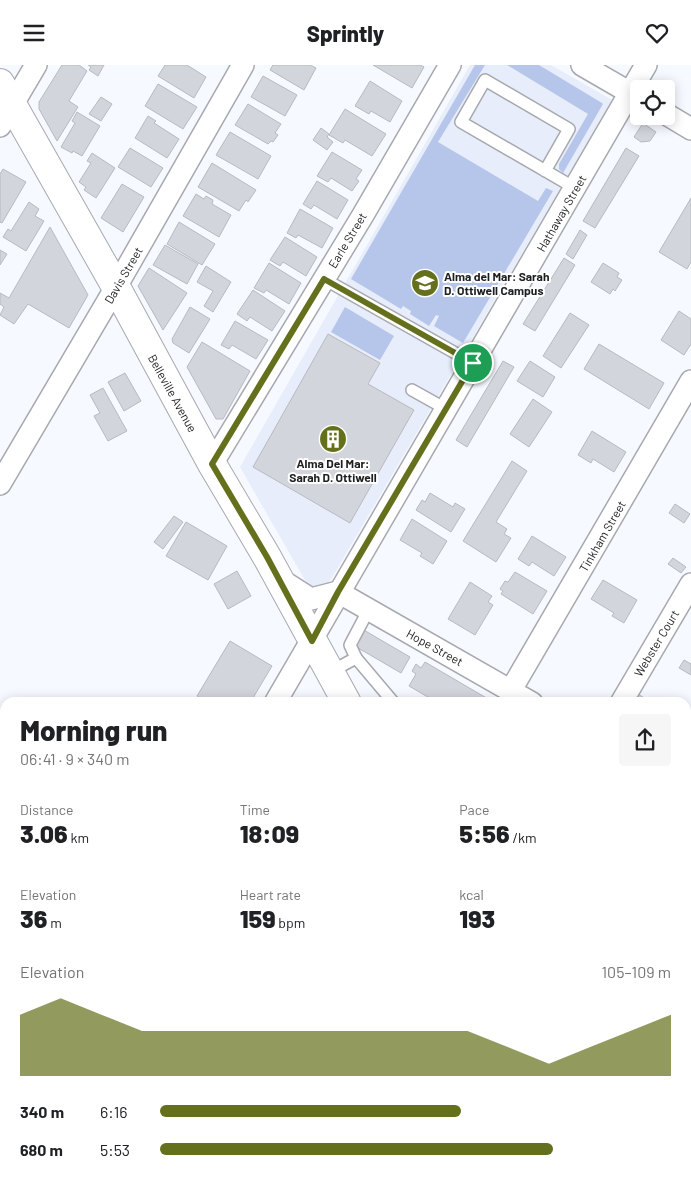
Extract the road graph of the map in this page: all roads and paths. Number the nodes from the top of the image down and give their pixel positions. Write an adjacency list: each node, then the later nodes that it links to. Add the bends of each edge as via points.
1 (36, 65): 9 (street)
2 (243, 65): 15 (street, Davis Street)
3 (450, 65): 14 (street, Earle Street)
4 (582, 65): 7 (street)
5 (646, 65): 6 (street, Hathaway Street)
6 (640, 80)
7 (630, 94)
8 (630, 102): 13 (street, Hathaway Street)
9 (4, 104): 15 (main road, Belleville Avenue)
10 (675, 120): 11 (street)
11 (691, 129)
12 (544, 171): 12 (lane, via 461,122 485,80 569,129); 13 (lane)
13 (575, 188): 16 (street, Hathaway Street)
14 (324, 279): 16 (lane); 20 (street, Earle Street)
15 (116, 287): 20 (main road, Belleville Avenue); 21 (street, Davis Street)
16 (473, 363): 19 (street, Hathaway Street)
17 (691, 381): 33 (street, Tinkham Street)
18 (412, 390): 19 (lane)
19 (446, 409): 24 (street, Hathaway Street)
20 (212, 464): 22 (main road, Belleville Avenue)
21 (0, 484)
22 (278, 578): 24 (street, via 311,599); 26 (main road, Belleville Avenue)
23 (691, 584): 34 (street, Webster Court)
24 (338, 592): 25 (street, Hope Street); 26 (street, Hathaway Street)
25 (369, 609): 27 (lane, via 350,645); 32 (street, Hope Street)
26 (312, 641): 28 (main road, Belleville Avenue); 29 (street, Hathaway Street)
27 (356, 658): 28 (lane); 31 (lane)
28 (330, 672): 30 (main road, Belleville Avenue)
29 (279, 697)
30 (344, 697)
31 (389, 697)
32 (519, 697)
33 (522, 697)
34 (625, 697)

